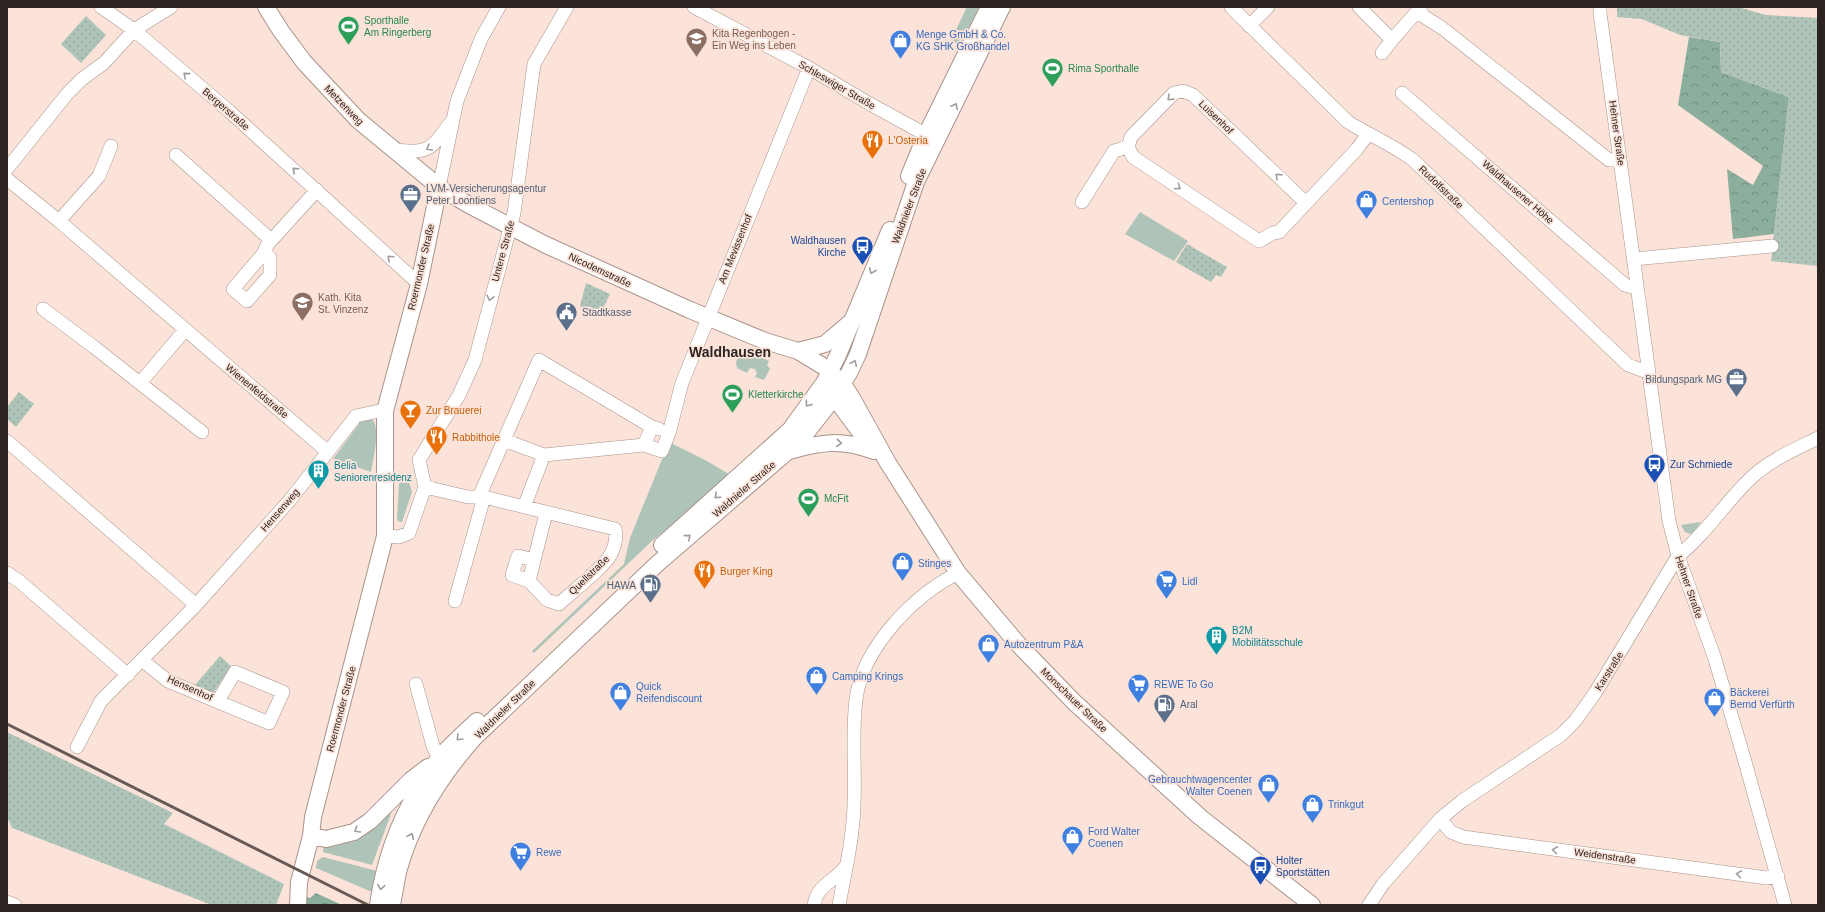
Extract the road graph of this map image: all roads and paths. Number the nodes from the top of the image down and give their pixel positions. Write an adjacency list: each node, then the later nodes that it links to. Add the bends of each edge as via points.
1 (101, 7): 15 (street, Bergerstraße)
2 (171, 7): 15 (street)
3 (266, 7): 25 (main road, Metzenweg, via 281,31 328,90)
4 (499, 7): 20 (street, Roermonder Straße, via 481,39 457,100)
5 (567, 7): 35 (street, Untere Straße, via 534,64 520,175)
6 (694, 7): 18 (street, Schleswiger Straße)
7 (989, 7): 22 (main road, Waldnieler Straße)
8 (1002, 7): 22 (main road, Waldnieler Straße, one-way to 8)
9 (1231, 7): 14 (street, Rudolfstraße)
10 (1268, 7): 14 (street)
11 (1359, 7): 16 (street)
12 (1600, 7): 27 (street, Hehner Straße)
13 (1419, 10): 16 (street); 27 (street, via 1609,160)
14 (1249, 26): 21 (street, Rudolfstraße, via 1348,122)
15 (134, 30): 28 (street, via 104,63 67,94); 31 (street, Bergerstraße, one-way to 15)
16 (1392, 40): 17 (street)
17 (1382, 53)
18 (809, 68): 22 (street, Schleswiger Straße); 43 (street, Am Mevissenhof)
19 (1402, 93): 41 (street, Waldhausener Höhe, via 1625,284)
20 (452, 120): 25 (street, one-way to 25, via 434,145 424,151); 30 (street, Roermonder Straße)
21 (1368, 134): 33 (street, via 1357,150); 48 (street, Rudolfstraße, via 1413,160 1628,365)
22 (932, 138): 44 (main road, Waldnieler Straße, one-way to 44); 51 (main road, Waldnieler Straße, one-way to 22, via 858,354)
23 (111, 146): 34 (street, via 99,176)
24 (1128, 147): 32 (street, via 1114,151); 33 (street, one-way to 33, via 1133,157 1259,241 1279,232); 33 (street, Luisenhof, one-way to 24, via 1193,95 1183,91 1174,93 1131,137)
25 (393, 150): 30 (main road, Metzenweg)
26 (176, 155): 36 (street)
27 (1620, 159): 39 (street, Hehner Straße)
28 (7, 169)
29 (7, 179): 34 (street, Wienenfeldstraße)
30 (439, 187): 35 (main road, Nicodemstraße); 40 (main road, Roermonder Straße)
31 (317, 190): 36 (street); 40 (street, Bergerstraße, one-way to 31)
32 (1082, 202)
33 (1306, 203)
34 (59, 221): 45 (street, Wienenfeldstraße)
35 (509, 226): 43 (main road, Nicodemstraße); 65 (street, Untere Straße, one-way to 65, via 475,360 459,395 419,460)
36 (271, 240): 38 (street)
37 (1772, 246): 39 (street)
38 (263, 254)
39 (1634, 259): 41 (street, Hehner Straße)
40 (419, 284): 52 (main road, Roermonder Straße)
41 (1636, 288): 48 (street, Hehner Straße)
42 (43, 309): 50 (street)
43 (708, 318): 46 (main road, Nicodemstraße); 55 (street, Am Mevissenhof, via 682,383)
44 (852, 322): 47 (main road, via 825,344); 49 (main road, Waldnieler Straße)
45 (185, 330): 50 (street); 61 (street, Wienenfeldstraße)
46 (766, 341): 47 (main road, Nicodemstraße); 49 (main road, Nicodemstraße, via 814,373)
47 (798, 351): 49 (main road, Nicodemstraße)
48 (1648, 372): 70 (street, Hehner Straße, via 1669,521)
49 (827, 377): 51 (main road, Monschauer Straße); 80 (main road, Waldnieler Straße, one-way to 80, via 790,430 665,542)
50 (140, 383): 54 (street)
51 (838, 390): 60 (main road, Monschauer Straße); 62 (main road, Waldnieler Straße); 64 (main road, Monschauer Straße, via 852,398)
52 (384, 411): 61 (street, Hensenweg, via 356,416); 69 (main road, Roermonder Straße)
53 (652, 427): 55 (street); 57 (street, via 539,360); 59 (street)
54 (202, 432)
55 (669, 433): 59 (street, Am Mevissenhof, via 662,451)
56 (1818, 438): 70 (street, Karstraße, via 1768,464 1755,474 1695,542)
57 (504, 440): 63 (street); 66 (street)
58 (7, 441): 74 (street)
59 (644, 445): 63 (street, Am Mevissenhof)
60 (874, 451): 62 (main road, one-way to 60, via 832,442 858,445); 64 (main road, Monschauer Straße)
61 (328, 452): 74 (street, Hensenweg, via 290,500)
62 (788, 452): 93 (main road, Waldnieler Straße, one-way to 62, via 398,872 425,805 455,760 475,737 657,564)
63 (544, 455): 67 (street)
64 (888, 463): 72 (main road, Monschauer Straße)
65 (426, 487): 66 (street, Quellstraße, via 468,497); 69 (street, via 409,533 399,537)
66 (482, 497): 67 (street, Quellstraße); 73 (street)
67 (524, 507): 68 (street, Quellstraße)
68 (546, 513): 68 (street, Quellstraße, via 615,529 616,536 611,554 559,604 547,600 529,581 512,575 518,556 534,560)
69 (385, 536): 83 (main road, Roermonder Straße, via 313,817)
70 (1678, 556): 82 (street, Karstraße, via 1576,721 1561,735 1462,801); 85 (street, Hehner Straße, via 1714,656)
71 (7, 573): 76 (street)
72 (958, 573): 81 (main road, Monschauer Straße, via 1018,644 1074,702); 84 (street, via 931,590 895,623 871,656 863,674 857,698 853,821)
73 (455, 601)
74 (196, 605): 75 (street, Hensenweg)
75 (143, 661): 76 (street, Hensenweg); 78 (street, Hensenhof, via 168,681)
76 (128, 675): 79 (street, Hensenweg, via 101,701)
77 (416, 684): 80 (street, via 433,746)
78 (218, 701): 78 (street, Hensenhof, via 269,723 283,692 235,672)
79 (77, 747)
80 (439, 758): 83 (main road, one-way to 83, via 411,780 370,821 354,832 326,839); 92 (main road, Waldnieler Straße, one-way to 92, via 423,781 395,835 384,869)
81 (1200, 817): 96 (main road, Monschauer Straße, via 1218,838); 97 (main road, Monschauer Straße)
82 (1440, 819): 85 (street, Weidenstraße, one-way to 82, via 1767,878 1463,837 1451,832); 87 (street, Karstraße)
83 (311, 836): 86 (main road, Roermonder Straße)
84 (846, 866): 94 (street, via 839,876 821,888); 95 (street)
85 (1778, 876): 100 (street, Hehner Straße)
86 (300, 882): 90 (main road, Roermonder Straße); 91 (main road, Roermonder Straße)
87 (1380, 888): 98 (street, Karstraße); 99 (street, Karstraße)
88 (7, 902): 89 (street)
89 (15, 905)
90 (288, 905)
91 (298, 905)
92 (378, 905)
93 (392, 905)
94 (814, 905)
95 (839, 905)
96 (1296, 905)
97 (1312, 905)
98 (1361, 905)
99 (1369, 905)
100 (1785, 905)

